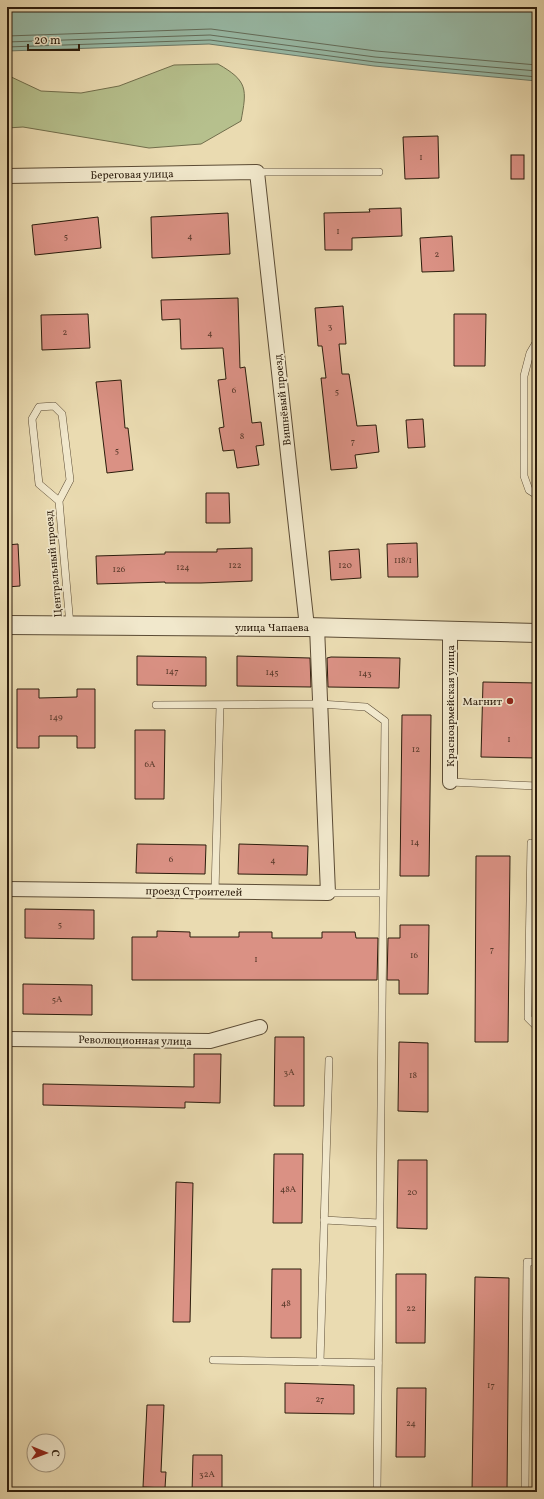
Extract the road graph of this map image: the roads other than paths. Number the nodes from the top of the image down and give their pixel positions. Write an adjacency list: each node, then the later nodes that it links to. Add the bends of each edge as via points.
1 (257, 172): 2 (lane); 3 (street, Береговая улица); 9 (street, Вишнёвый проезд)
2 (380, 172)
3 (7, 176)
4 (537, 341): 5 (lane, via 530,353 524,376 524,476 529,490)
5 (537, 495)
6 (59, 501): 6 (lane, Центральный проезд, via 70,480 62,414 54,406 39,407 32,419 39,484); 8 (lane, Центральный проезд)
7 (7, 625): 8 (street, улица Чапаева)
8 (70, 625): 9 (street, улица Чапаева)
9 (312, 627): 10 (street, улица Чапаева); 12 (street, Вишнёвый проезд)
10 (450, 631): 11 (street, улица Чапаева); 15 (street, Красноармейская улица)
11 (537, 633)
12 (320, 704): 14 (lane); 20 (street, Вишнёвый проезд); 21 (lane, via 366,707 385,721)
13 (156, 705): 14 (lane)
14 (220, 706): 19 (lane)
15 (450, 782): 16 (lane)
16 (537, 786)
17 (531, 843): 22 (lane, via 528,1018)
18 (7, 889): 19 (street, проезд Строителей)
19 (215, 892): 20 (street, проезд Строителей)
20 (328, 893): 21 (lane, проезд Строителей)
21 (382, 893): 27 (lane)
22 (537, 1026)
23 (260, 1027): 24 (street, Революционная улица, via 210,1041)
24 (7, 1039)
25 (328, 1060): 26 (lane)
26 (324, 1220): 27 (lane); 30 (lane)
27 (379, 1223): 31 (lane)
28 (537, 1262): 33 (lane, via 527,1262)
29 (213, 1360): 30 (lane)
30 (320, 1362): 31 (lane)
31 (378, 1363): 32 (lane)
32 (377, 1492)
33 (525, 1492)

